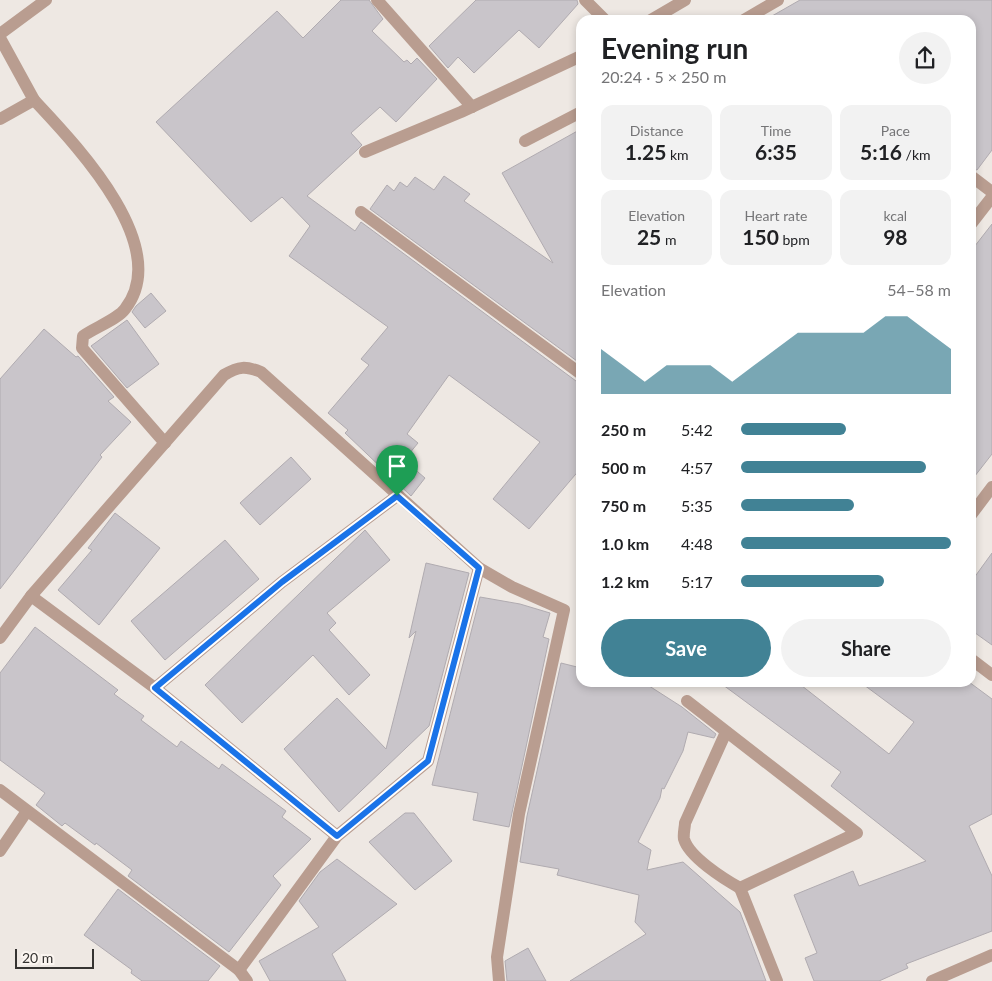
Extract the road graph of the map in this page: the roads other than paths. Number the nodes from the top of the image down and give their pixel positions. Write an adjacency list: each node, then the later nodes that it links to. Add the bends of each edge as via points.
1 (46, 0): 9 (street)
2 (377, 0): 12 (street)
3 (586, 0): 6 (street)
4 (685, 0): 7 (street)
5 (778, 0): 8 (street)
6 (600, 15)
7 (659, 15)
8 (752, 15)
9 (0, 36): 11 (street)
10 (576, 58): 12 (street)
11 (34, 100): 14 (street); 23 (street, via 110,190 135,245 139,271 136,286 124,310 83,336 82,348)
12 (472, 106): 16 (street)
13 (576, 115): 15 (street)
14 (0, 119)
15 (525, 141)
16 (365, 152)
17 (976, 180): 18 (street)
18 (992, 192)
19 (992, 197): 21 (street)
20 (361, 212): 22 (street)
21 (976, 218)
22 (576, 370)
23 (164, 444): 25 (street, via 224,375 234,368 246,366 262,372); 28 (street)
24 (992, 487): 26 (street)
25 (397, 496): 27 (street); 32 (street, via 282,582)
26 (976, 508)
27 (479, 568): 37 (street, via 428,761); 42 (street, via 564,610 519,814 497,958)
28 (31, 596): 29 (street); 32 (street)
29 (0, 638)
30 (976, 664): 31 (street)
31 (992, 675)
32 (155, 688): 37 (street)
33 (687, 701): 34 (street)
34 (726, 732): 39 (street, via 685,823 684,838 692,852); 39 (street, via 857,833)
35 (0, 790): 36 (street)
36 (27, 811): 38 (street); 41 (street)
37 (337, 836): 41 (street)
38 (0, 851)
39 (740, 888): 43 (street)
40 (992, 955): 44 (street)
41 (243, 976)
42 (499, 981)
43 (777, 981)
44 (932, 981)

